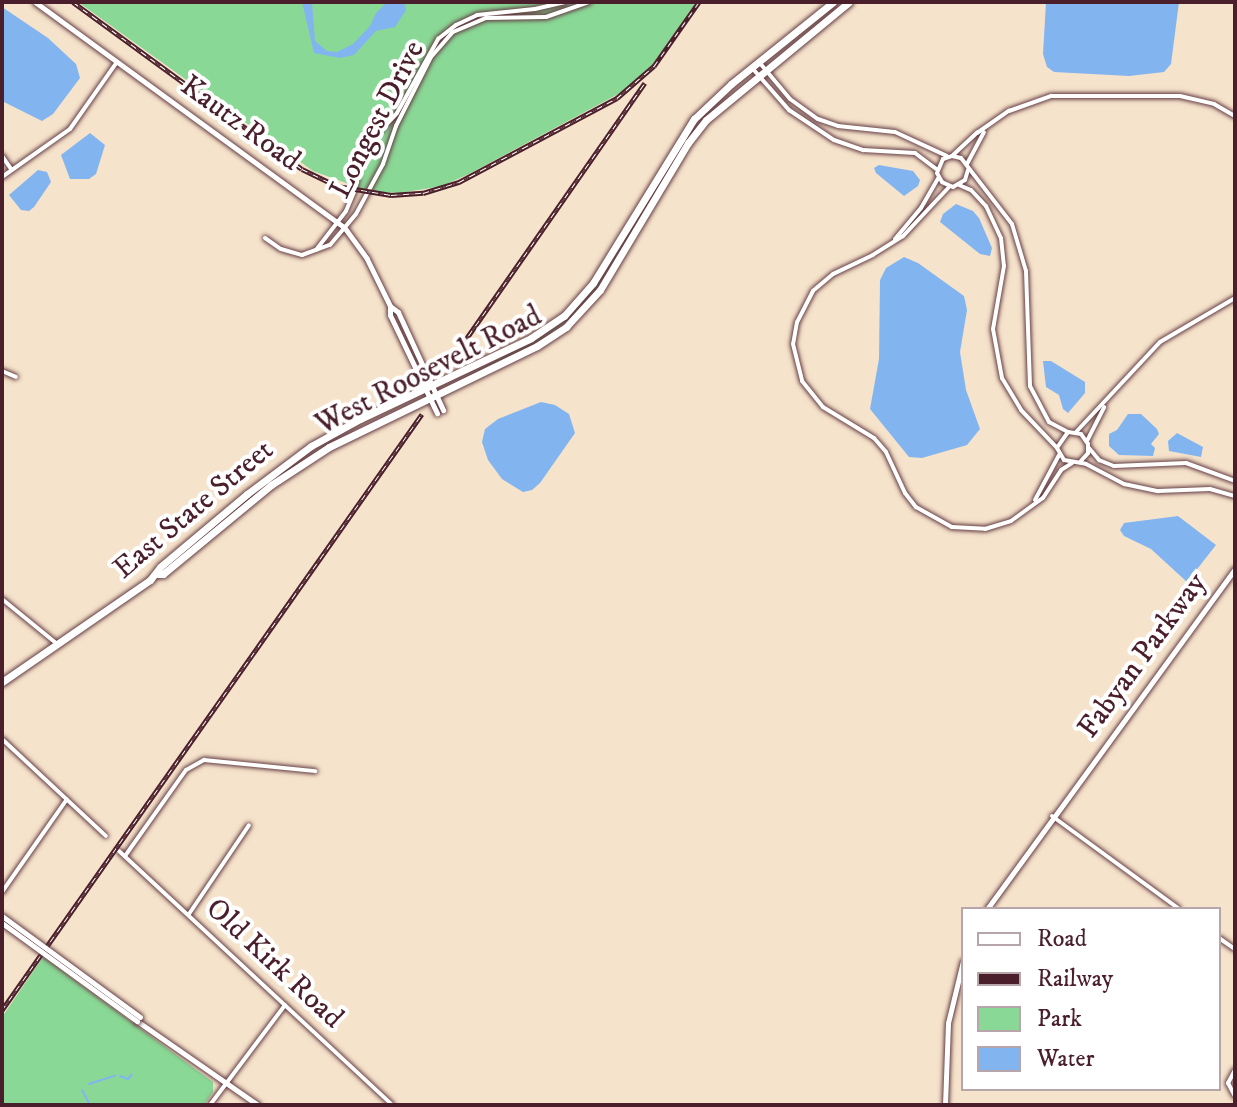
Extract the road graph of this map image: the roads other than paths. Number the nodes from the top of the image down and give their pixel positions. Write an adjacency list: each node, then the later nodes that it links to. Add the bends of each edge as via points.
1 (35, 2): 6 (street, Kautz Road)
2 (565, 2): 17 (street, Longest Drive, via 477,15 443,34 397,113 361,151)
3 (589, 2): 20 (street, Longest Drive, via 546,17 486,18 451,34 431,57)
4 (833, 2): 7 (main road, West Roosevelt Road)
5 (849, 2): 8 (main road, West Roosevelt Road)
6 (117, 62): 14 (street, via 70,129); 21 (street, Kautz Road)
7 (755, 64): 8 (street); 8 (street); 27 (main road, West Roosevelt Road, via 685,130 571,310 539,334)
8 (761, 72): 12 (street, via 818,119 895,132); 15 (street, via 789,110 834,140 863,150 915,153); 28 (main road, West Roosevelt Road, via 695,134 600,290 577,317 544,342)
9 (1235, 116): 10 (street, via 1180,96 1065,94 1018,106)
10 (984, 130): 12 (street); 13 (street)
11 (2, 156): 14 (street)
12 (951, 156): 13 (street); 15 (street, via 940,162)
13 (967, 167): 18 (street); 31 (street, via 1001,206 1018,237 1026,271 1030,386 1049,422)
14 (11, 169): 16 (street)
15 (938, 173): 19 (street); 23 (street, via 928,198)
16 (2, 177)
17 (355, 184): 20 (street); 21 (street, Longest Drive)
18 (959, 185): 19 (street); 35 (street, via 986,206 1002,245 993,329 1002,378 1021,410)
19 (950, 186): 23 (street)
20 (368, 188): 21 (street, Longest Drive, via 356,214)
21 (342, 225): 22 (street, via 330,245 313,253 292,253); 27 (street, Kautz Road, via 367,259)
22 (265, 238)
23 (895, 239): 40 (street, via 822,282 801,311 793,344 806,389 830,412 874,438 891,460 905,493 928,516 952,527 985,529 1011,521)
24 (1235, 298): 29 (street, via 1160,342)
25 (2, 371): 26 (street)
26 (16, 377)
27 (428, 386): 28 (street, Kautz Road); 42 (main road, East State Street, via 299,454)
28 (433, 395): 30 (street, Kautz Road); 42 (main road, West Roosevelt Road, via 297,467)
29 (1105, 405): 32 (street); 33 (street)
30 (440, 411)
31 (1068, 432): 32 (street); 35 (street)
32 (1076, 432): 33 (street)
33 (1087, 441): 34 (street)
34 (1089, 448): 36 (street); 38 (street, via 1114,466 1186,463)
35 (1058, 451): 37 (street); 40 (street)
36 (1080, 462): 37 (street); 39 (street, via 1137,488 1210,489)
37 (1072, 463): 40 (street)
38 (1235, 481)
39 (1235, 496)
40 (1035, 503)
41 (1235, 569): 49 (street, Fabyan Parkway)
42 (157, 574): 44 (main road, East State Street)
43 (2, 599): 44 (street)
44 (57, 644): 45 (main road, East State Street)
45 (2, 682)
46 (2, 739): 48 (street)
47 (315, 771): 53 (street, via 204,760 186,770)
48 (67, 799): 51 (street); 54 (street)
49 (1052, 816): 55 (street, Fabyan Parkway); 56 (street)
50 (249, 825): 57 (street)
51 (106, 836)
52 (119, 851): 53 (street, Old Kirk Road)
53 (125, 856): 57 (street, Old Kirk Road)
54 (2, 892)
55 (988, 907)
56 (1176, 907)
57 (189, 914): 61 (street, Old Kirk Road)
58 (2, 916): 62 (street, bridge)
59 (2, 923): 62 (street, bridge)
60 (961, 969): 69 (street, via 948,1023)
61 (285, 1004): 64 (street); 68 (street, Old Kirk Road)
62 (139, 1019): 64 (street)
63 (1235, 1070): 65 (street, via 1228,1086)
64 (227, 1082): 66 (street); 67 (street)
65 (1235, 1096)
66 (210, 1105)
67 (258, 1105)
68 (392, 1105)
69 (945, 1105)

